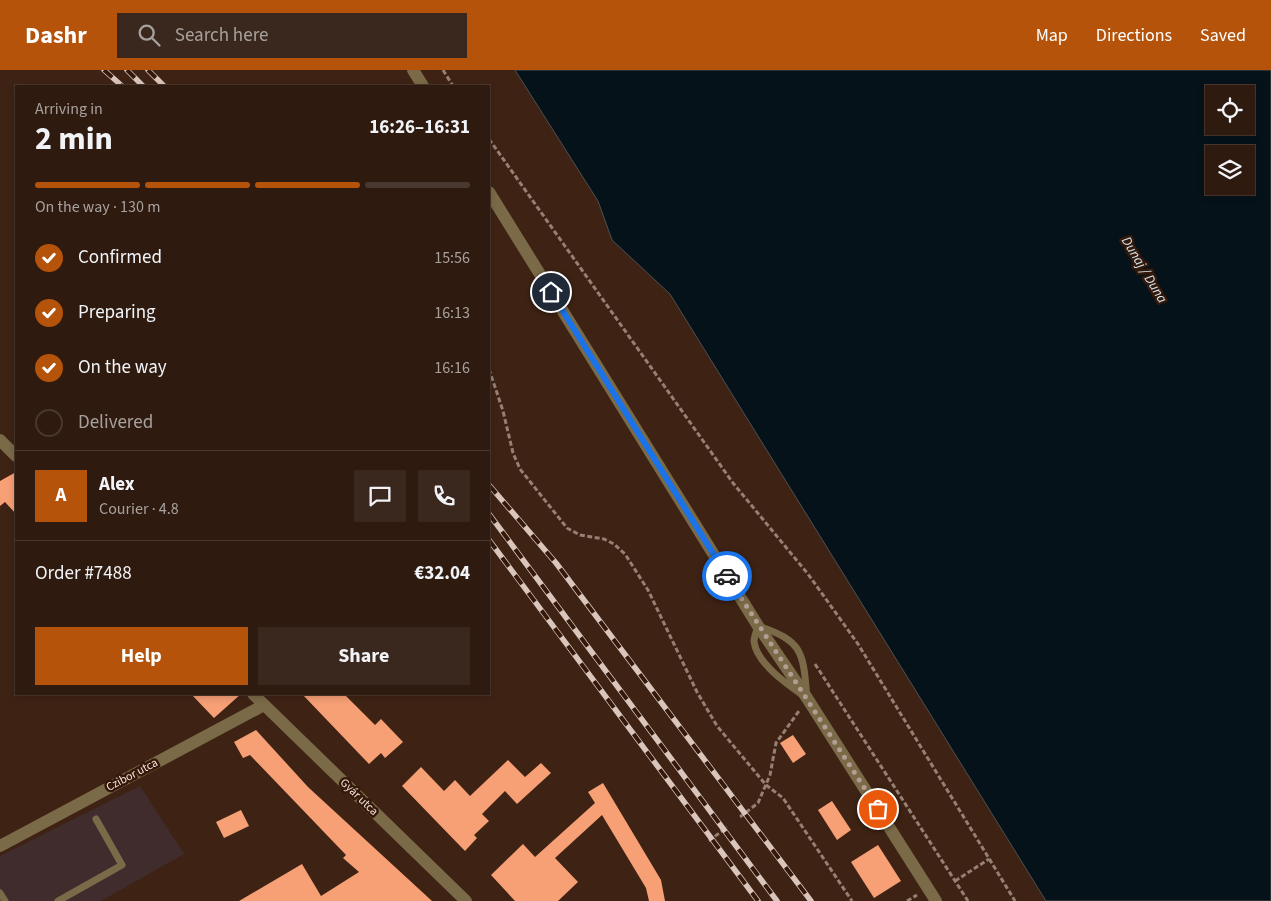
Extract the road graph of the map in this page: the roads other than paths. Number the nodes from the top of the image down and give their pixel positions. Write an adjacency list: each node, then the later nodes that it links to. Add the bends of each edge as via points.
1 (413, 70): 2 (street)
2 (422, 85)
3 (490, 194): 6 (street)
4 (0, 440): 5 (street)
5 (15, 455)
6 (758, 626): 8 (street); 8 (lane, via 779,633 795,645 804,660)
7 (255, 695): 9 (street, Gyár utca)
8 (808, 698): 16 (street)
9 (264, 705): 11 (street, Czibor utca); 15 (street, Gyár utca)
10 (96, 819): 14 (lane, via 122,864)
11 (0, 846)
12 (0, 893): 13 (lane)
13 (5, 901)
14 (58, 901)
15 (466, 901)
16 (936, 901)

